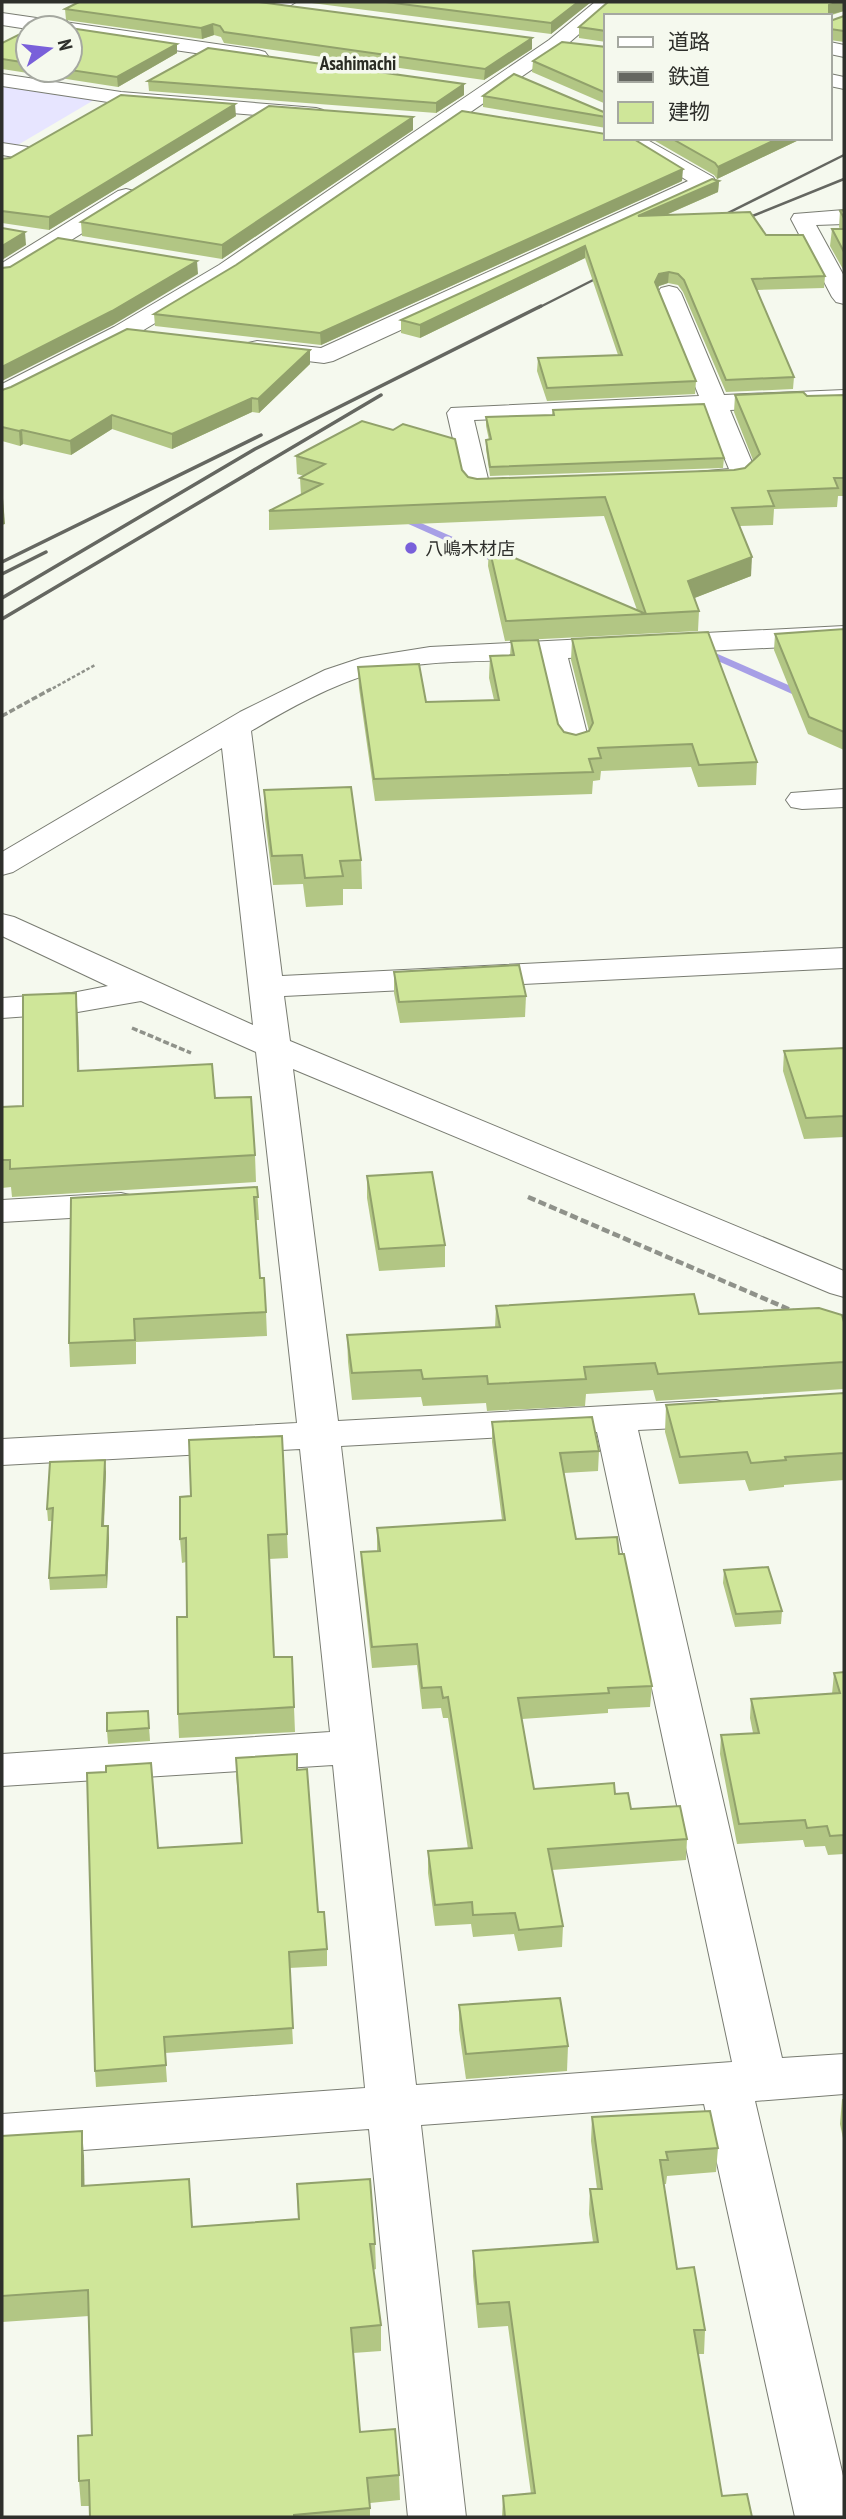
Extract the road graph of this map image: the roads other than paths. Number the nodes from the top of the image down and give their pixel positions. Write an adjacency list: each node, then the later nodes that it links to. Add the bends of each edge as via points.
1 (245, 2): 3 (street)
2 (606, 2): 6 (street)
3 (289, 6): 8 (street)
4 (84, 30): 8 (street)
5 (530, 40): 6 (street)
6 (556, 44): 7 (street); 11 (street)
7 (581, 47)
8 (206, 48): 9 (street); 10 (street)
9 (273, 58)
10 (182, 62)
11 (512, 74): 14 (street); 16 (street)
12 (2, 79): 17 (street)
13 (145, 83): 17 (street)
14 (537, 85)
15 (463, 86): 16 (street)
16 (490, 90): 22 (street)
17 (121, 98): 18 (street); 20 (street)
18 (264, 110): 19 (street); 24 (street)
19 (333, 115)
20 (88, 116)
21 (486, 117): 22 (street)
22 (451, 118): 23 (street); 34 (street)
23 (402, 120)
24 (229, 132)
25 (43, 140): 27 (street)
26 (634, 140): 40 (street, via 705,182 324,356)
27 (8, 155)
28 (148, 183): 31 (street)
29 (844, 217): 37 (street, via 802,219)
30 (15, 234): 31 (street)
31 (54, 241): 32 (street); 35 (street)
32 (81, 245)
33 (187, 263): 34 (street)
34 (227, 270): 38 (street)
35 (2, 273)
36 (669, 293): 43 (street)
37 (844, 297)
38 (123, 332): 39 (street); 41 (street)
39 (163, 337)
40 (230, 345)
41 (2, 394)
42 (844, 398): 43 (street)
43 (715, 403): 44 (street, via 743,472 733,478); 45 (street, via 460,413 477,487)
44 (665, 480)
45 (544, 485)
46 (844, 635): 47 (street)
47 (552, 650): 48 (street, via 372,663 335,676); 49 (street)
48 (235, 727): 52 (street); 55 (street)
49 (575, 746)
50 (844, 798): 51 (street)
51 (802, 800)
52 (2, 865)
53 (2, 924): 56 (street)
54 (844, 958): 55 (street)
55 (267, 987): 58 (street)
56 (142, 991): 57 (street); 58 (street)
57 (2, 1008)
58 (274, 1048): 61 (street); 64 (street, via 270,1196)
59 (153, 1202): 60 (street)
60 (2, 1211)
61 (844, 1285)
62 (750, 1411): 63 (street)
63 (615, 1420): 64 (street); 69 (street)
64 (317, 1435): 65 (street); 66 (street)
65 (2, 1452)
66 (353, 1747): 67 (street); 70 (street)
67 (2, 1770)
68 (844, 2074): 69 (street)
69 (743, 2083): 70 (street); 73 (street)
70 (391, 2105): 71 (street); 72 (street)
71 (2, 2135)
72 (438, 2517)
73 (824, 2517)

